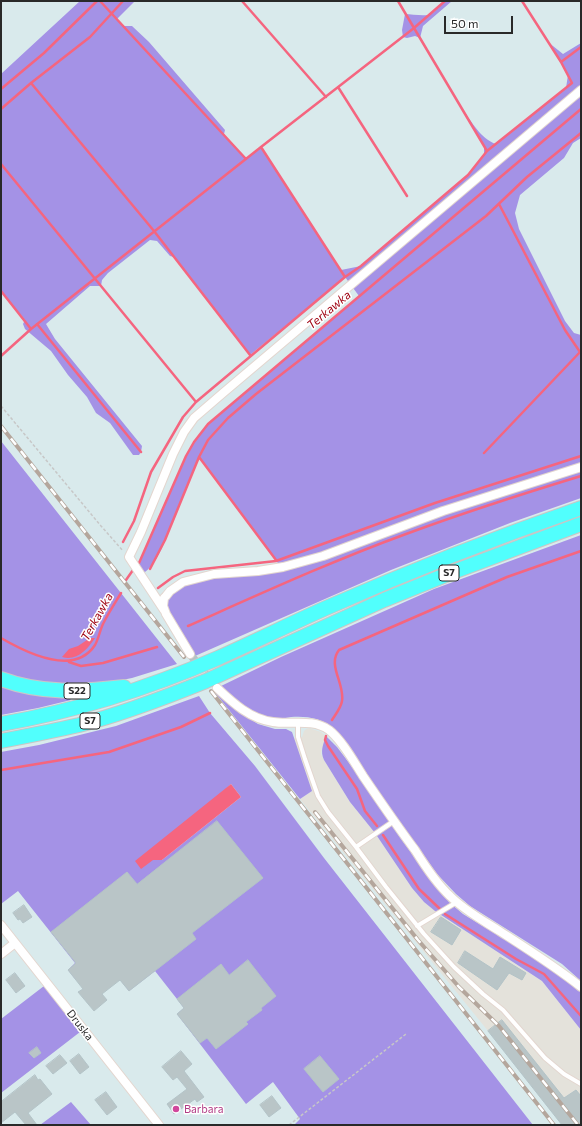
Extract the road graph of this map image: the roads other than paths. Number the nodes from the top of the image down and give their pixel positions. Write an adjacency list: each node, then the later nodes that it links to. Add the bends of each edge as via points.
1 (581, 90): 5 (street, via 194,418 180,438 129,557)
2 (581, 467): 5 (street, via 444,511 323,556 295,564 214,574 184,582 164,598)
3 (581, 508): 8 (highway, S7, via 445,558 323,609 218,658)
4 (581, 524): 12 (highway, S7, via 391,597 176,693 79,725)
5 (164, 610): 6 (street)
6 (190, 654)
7 (1, 679): 8 (highway, S22, via 23,686 59,691)
8 (154, 683): 11 (highway, S7, via 83,706)
9 (217, 688): 10 (street, via 232,702 260,719 273,723)
10 (298, 723): 13 (street, via 320,725 330,731 346,750); 14 (lane, via 298,737 304,759 318,796)
11 (1, 724)
12 (1, 741)
13 (394, 821): 14 (lane); 15 (street, via 449,896)
14 (356, 847): 17 (lane)
15 (458, 902): 17 (lane); 20 (street)
16 (1, 925): 18 (street, Druska)
17 (417, 926): 21 (lane, via 454,967 503,1010 545,1058)
18 (15, 943): 19 (street); 22 (street, Druska)
19 (1, 954)
20 (581, 987)
21 (581, 1084)
22 (159, 1125)

